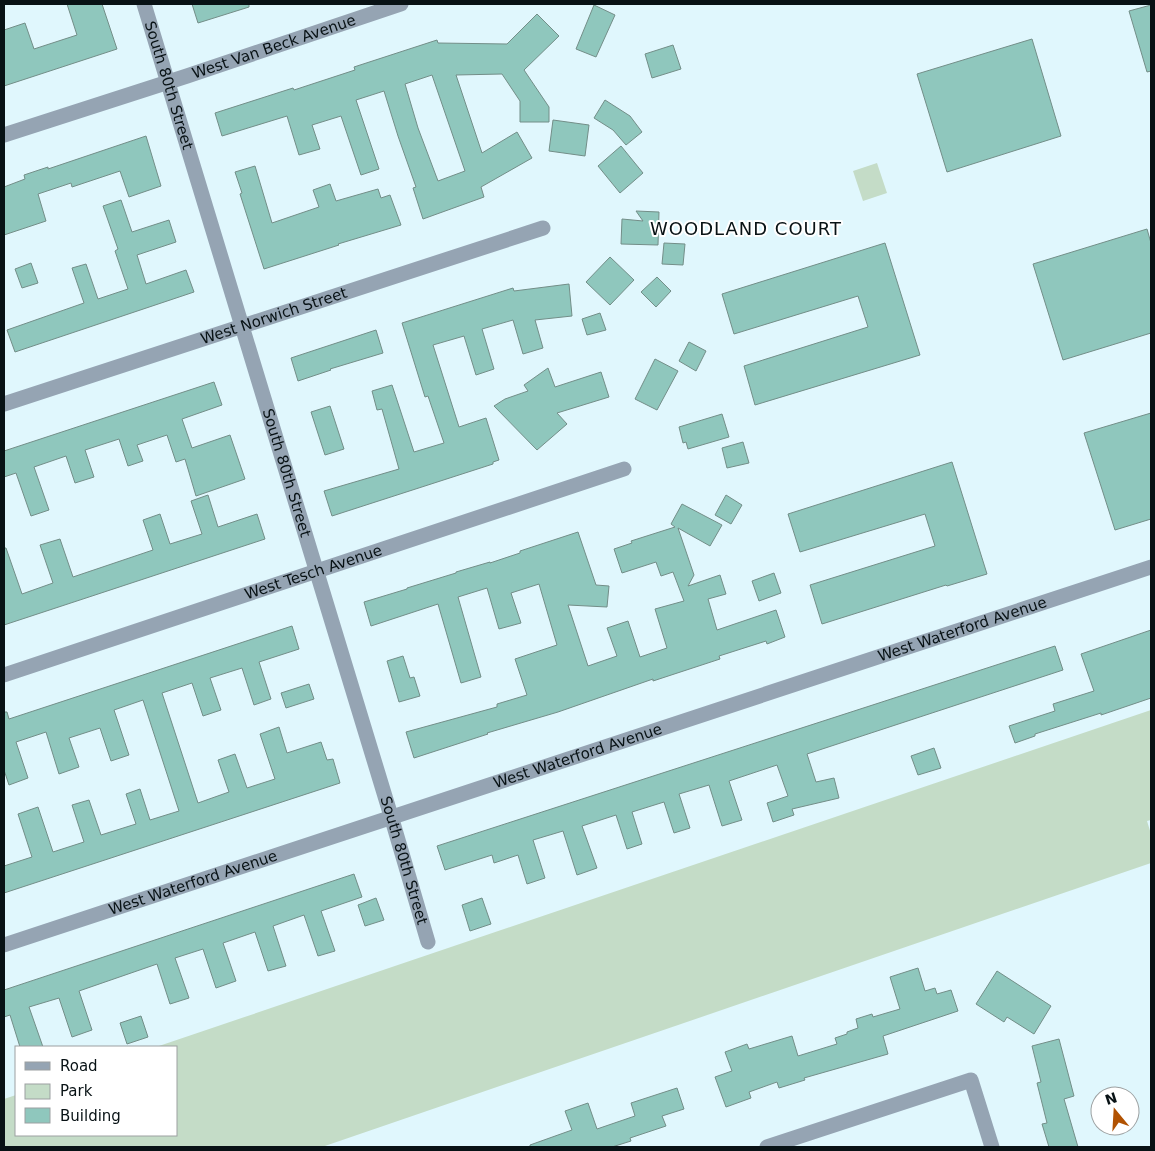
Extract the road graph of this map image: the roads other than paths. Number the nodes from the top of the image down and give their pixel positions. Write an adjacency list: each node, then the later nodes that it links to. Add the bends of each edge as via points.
1 (144, 4): 3 (street, South 80th Street)
2 (401, 4): 3 (street, West Van Beck Avenue)
3 (168, 83): 4 (street, West Van Beck Avenue); 6 (street, South 80th Street)
4 (4, 135)
5 (543, 228): 6 (street, West Norwich Street)
6 (241, 326): 7 (street, West Norwich Street); 10 (street, South 80th Street)
7 (4, 404)
8 (624, 469): 10 (street, West Tesch Avenue)
9 (1151, 567): 12 (street, West Waterford Avenue)
10 (317, 571): 11 (street, West Tesch Avenue); 12 (street, South 80th Street)
11 (4, 675)
12 (391, 816): 13 (street, South 80th Street); 14 (street, West Waterford Avenue)
13 (428, 942)
14 (4, 945)
15 (767, 1147): 16 (street, via 971,1080)
16 (992, 1147)

